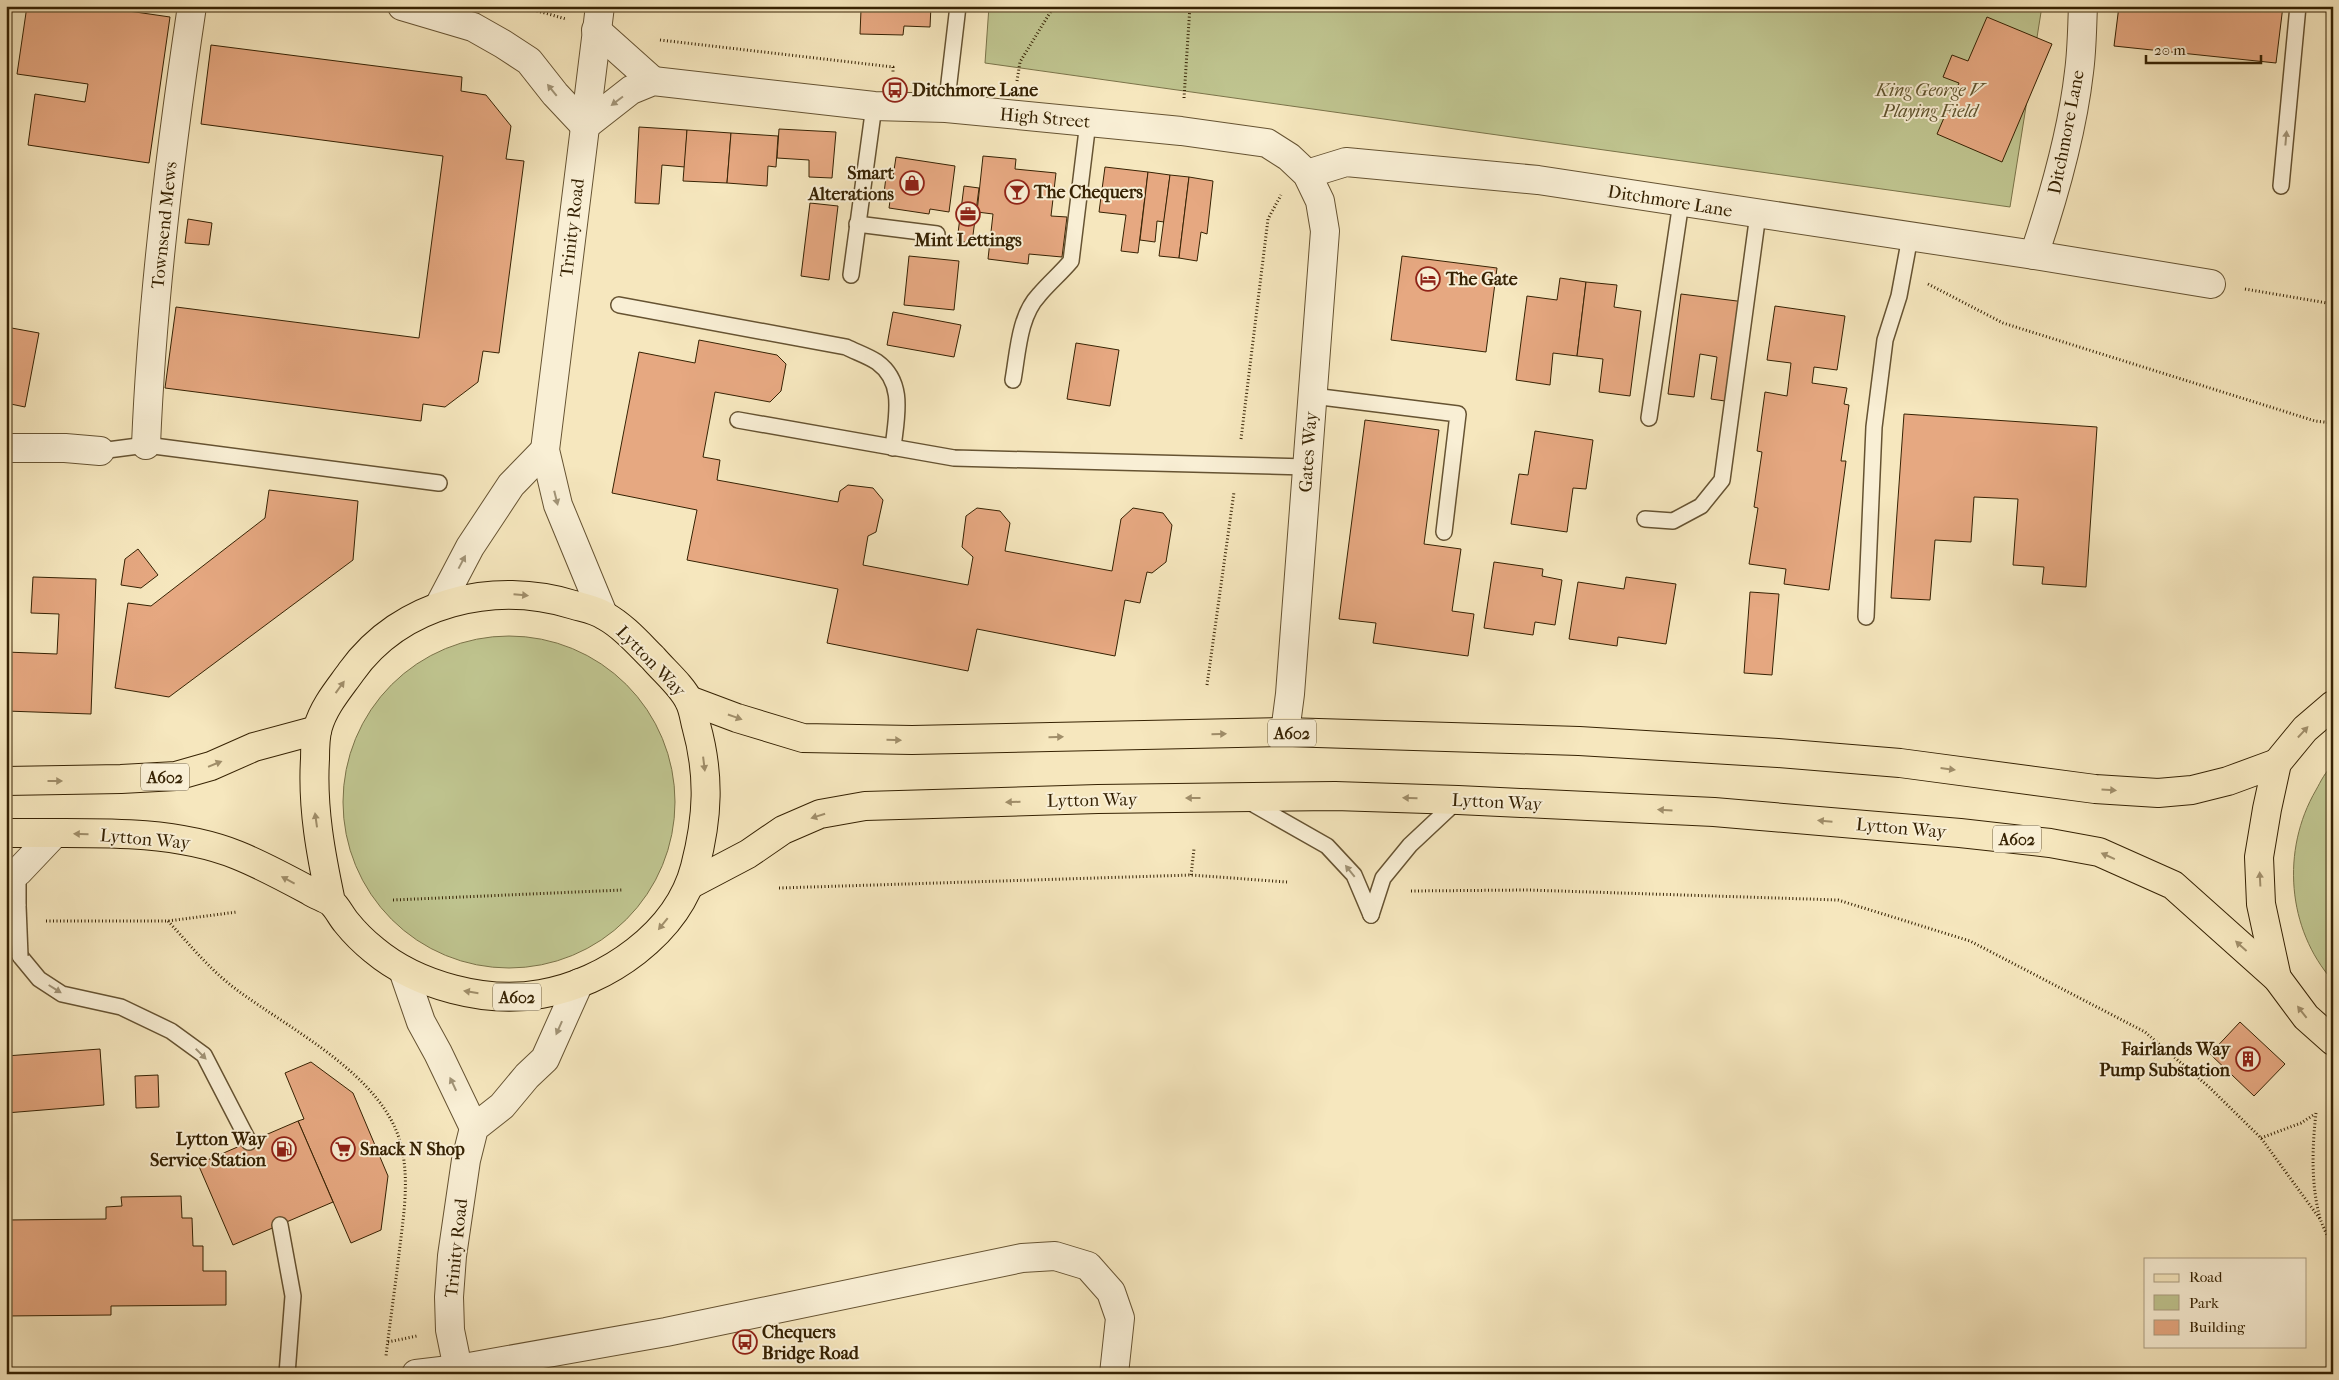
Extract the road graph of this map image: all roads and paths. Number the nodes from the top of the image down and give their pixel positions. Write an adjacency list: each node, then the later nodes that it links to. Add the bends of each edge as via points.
1 (192, 6): 38 (street, Townsend Mews, via 172,135 148,382)
2 (402, 6): 17 (street, one-way to 2, via 529,61 510,48 473,27)
3 (520, 6): 10 (path)
4 (958, 6): 14 (lane)
5 (1054, 6): 15 (path, via 1020,62)
6 (1190, 6): 18 (path)
7 (2083, 6): 26 (street, Ditchmore Lane, via 2079,72 2066,144)
8 (2298, 6): 20 (lane, one-way to 8)
9 (598, 18): 12 (street); 17 (street, Trinity Road)
10 (566, 20)
11 (654, 39): 13 (path, via 893,67)
12 (653, 81): 13 (street, High Street); 17 (street, High Street, one-way to 17, via 631,90)
13 (885, 106): 14 (street, High Street); 23 (lane)
14 (946, 108): 15 (street, High Street)
15 (1011, 116): 16 (street, High Street)
16 (1088, 122): 18 (street, High Street); 32 (lane, via 1071,261 1037,296 1023,324)
17 (584, 126): 41 (street, Trinity Road)
18 (1181, 131): 19 (street, High Street, via 1266,143 1289,157)
19 (1306, 174): 21 (street, Ditchmore Lane, via 1346,162 1538,180); 33 (street, Gates Way, via 1320,201 1326,231); 37 (path, via 1277,198 1268,219)
20 (2281, 186)
21 (1681, 202): 22 (street, Ditchmore Lane); 34 (lane)
22 (1758, 214): 25 (street, Ditchmore Lane); 46 (lane, via 1722,480 1701,506 1673,521)
23 (858, 224): 24 (lane); 28 (lane)
24 (937, 234)
25 (1910, 237): 26 (street, Ditchmore Lane); 27 (lane)
26 (2034, 254): 29 (street, Ditchmore Lane)
27 (1904, 274): 36 (path, via 1938,288 2003,323 2306,418); 50 (lane, via 1885,340 1874,427)
28 (851, 275)
29 (2212, 284): 30 (path)
30 (2333, 304)
31 (619, 305): 40 (lane, via 846,347 878,363 892,378 898,399)
32 (1012, 380)
33 (1313, 396): 43 (street, Gates Way); 47 (lane, via 1458,414)
34 (1649, 418)
35 (738, 420): 40 (lane)
36 (2333, 423)
37 (1240, 442)
38 (146, 445): 42 (lane); 44 (lane)
39 (6, 448): 42 (street)
40 (893, 448): 43 (lane, via 954,458)
41 (545, 450): 48 (street, one-way to 41, via 470,547 511,485); 49 (street, Trinity Road, one-way to 49, via 558,505)
42 (100, 451)
43 (1307, 468): 55 (street, Gates Way)
44 (439, 483)
45 (1234, 490): 51 (path)
46 (1645, 519)
47 (1444, 532)
48 (439, 606): 49 (main road, Lytton Way / A602, one-way to 49, via 479,596 504,594 561,601); 54 (main road, Lytton Way / A602, one-way to 48, via 325,709 364,653 404,622)
49 (603, 614): 52 (main road, Lytton Way / A602, via 631,635)
50 (1866, 617)
51 (1207, 685)
52 (689, 700): 55 (main road, Lytton Way / A602, one-way to 55, via 803,738 912,740); 66 (main road, Lytton Way / A602, one-way to 66, via 701,742 707,809)
53 (2333, 705): 56 (main road, Lytton Way / A602, one-way to 53, via 2305,729)
54 (317, 730): 57 (main road, A602, one-way to 54, via 176,776 211,766 254,746); 71 (main road, Lytton Way / A602, one-way to 54, via 314,804)
55 (1285, 732): 56 (main road, Lytton Way / A602, one-way to 56, via 1579,742 1778,753 1900,763 2158,793 2192,790 2228,781)
56 (2277, 763): 76 (main road, Lytton Way / A602, one-way to 56, via 2261,904 2259,857)
57 (6, 781)
58 (1241, 798): 59 (main road, Lytton Way / A602, one-way to 58, via 1335,796); 59 (lane, one-way to 58, via 1410,845 1384,878 1371,915 1354,875 1327,846); 66 (main road, Lytton Way / A602, one-way to 66, via 866,806 820,814 783,830 748,854)
59 (1458, 800): 76 (main road, Lytton Way / A602, one-way to 59, via 2173,886 2099,852 1960,833 1714,812)
60 (6, 833): 61 (main road, Lytton Way / A602)
61 (54, 834): 63 (street); 71 (main road, Lytton Way / A602, one-way to 61, via 235,854 200,843 146,836)
62 (1194, 849): 64 (path)
63 (12, 874): 81 (lane, one-way to 81, bridge, via 18,906 20,956 39,979 62,994 121,1006 171,1031 204,1055)
64 (1191, 876): 65 (path); 67 (path)
65 (1287, 882)
66 (691, 884): 77 (main road, Lytton Way / A602, one-way to 77, via 666,922 640,950)
67 (779, 888)
68 (622, 890): 70 (path)
69 (1411, 891): 80 (path, via 1528,890 1838,900 1970,941 2145,1032 2209,1087)
70 (393, 900)
71 (331, 902): 75 (main road, Lytton Way / A602, via 349,926 375,951)
72 (237, 912): 74 (path)
73 (44, 921): 74 (path)
74 (168, 921): 85 (path, via 217,974 354,1074 376,1096 390,1119 401,1144 405,1175 404,1214)
75 (403, 970): 77 (main road, Lytton Way / A602, one-way to 75, via 543,994 513,997 461,990); 79 (street, one-way to 75, via 421,1022)
76 (2277, 978): 78 (main road, Lytton Way / A602, one-way to 76, via 2306,1017)
77 (579, 983): 79 (street, one-way to 79, via 545,1060 502,1106)
78 (2333, 1041)
79 (474, 1128): 87 (street, Trinity Road, via 452,1256 450,1330)
80 (2261, 1138): 82 (path); 82 (path, via 2316,1114 2312,1145)
81 (249, 1142)
82 (2320, 1219): 84 (path)
83 (280, 1225): 88 (lane, via 293,1296)
84 (2333, 1247)
85 (386, 1358)
86 (1116, 1362): 87 (street, via 1120,1318 1111,1292 1088,1266 1055,1256 1022,1258 666,1332)
87 (458, 1369): 89 (street)
88 (287, 1374)
89 (416, 1374)

